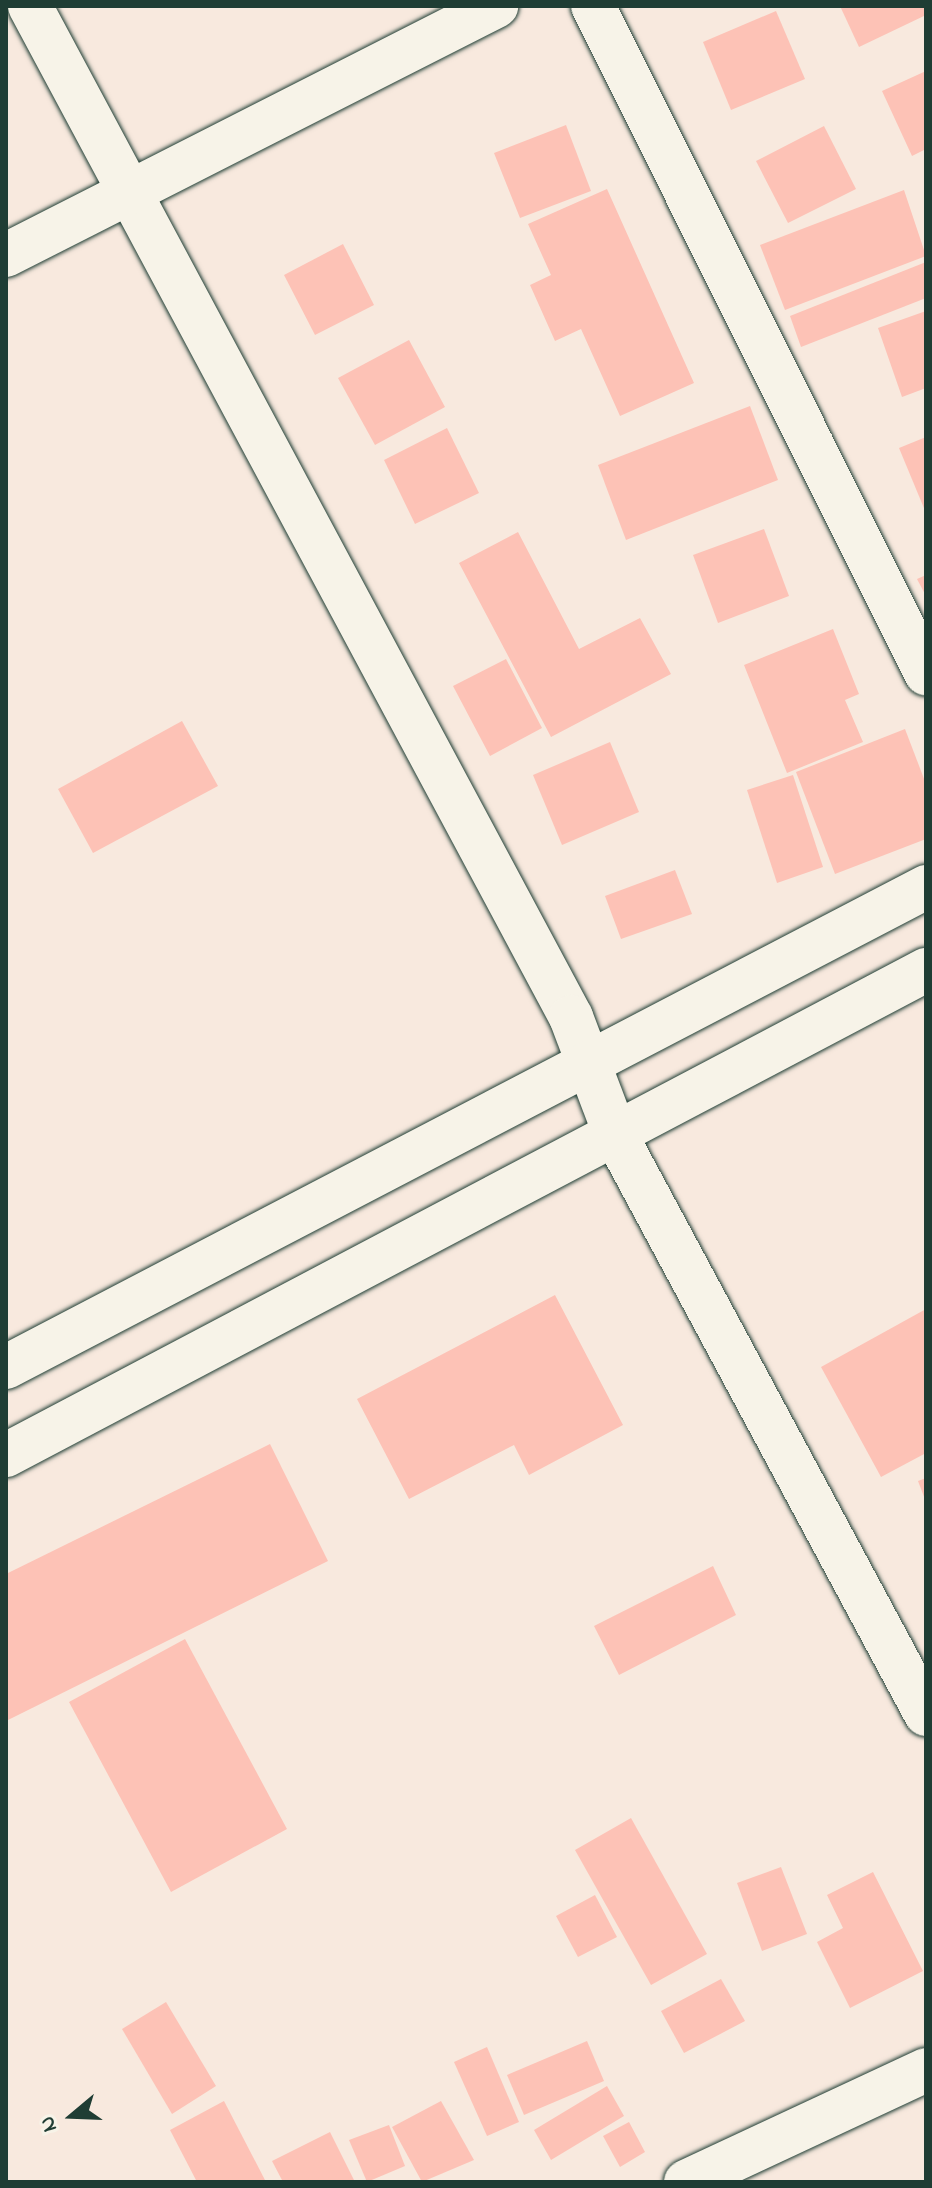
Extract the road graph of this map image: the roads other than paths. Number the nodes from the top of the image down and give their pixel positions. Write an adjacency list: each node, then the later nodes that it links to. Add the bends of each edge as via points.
1 (30, 6): 4 (street)
2 (496, 6): 4 (street)
3 (593, 6): 6 (street)
4 (135, 191): 5 (street); 9 (street)
5 (6, 255)
6 (926, 673)
7 (926, 887): 9 (street)
8 (926, 970): 10 (street)
9 (593, 1059): 10 (street); 11 (street)
10 (616, 1136): 12 (street); 13 (street)
11 (6, 1367)
12 (6, 1455)
13 (926, 1714)
14 (926, 2070): 15 (street)
15 (686, 2182)

